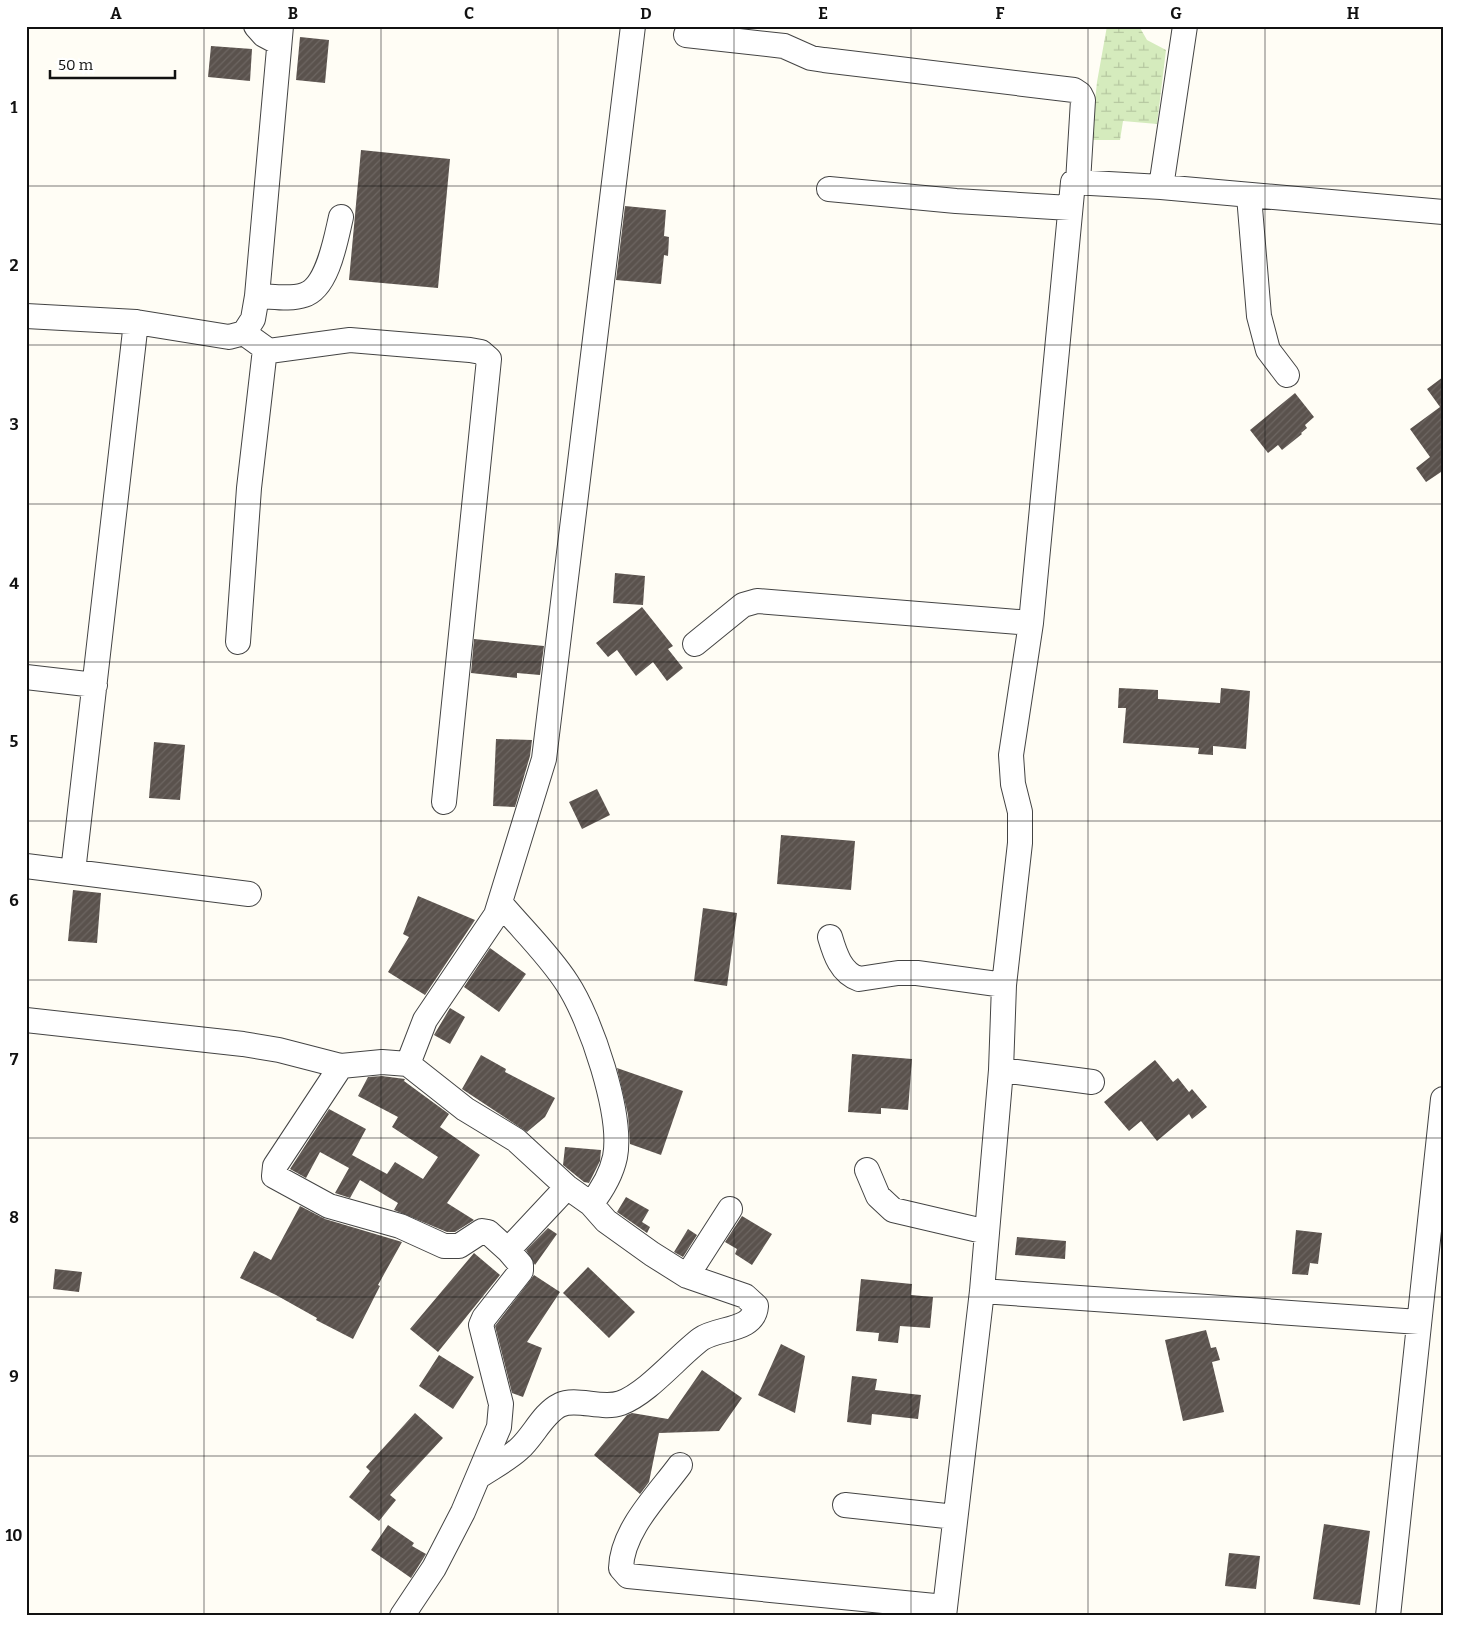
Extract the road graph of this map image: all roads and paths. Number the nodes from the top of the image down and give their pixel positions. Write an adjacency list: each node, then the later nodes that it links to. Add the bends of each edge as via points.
1 (256, 26): 4 (street, via 264,35)
2 (633, 26): 28 (street, via 544,759)
3 (1185, 26): 7 (street)
4 (280, 34): 13 (street)
5 (686, 35): 6 (street, via 784,46 818,59 1074,90 1083,100)
6 (1078, 182): 7 (street); 10 (street, via 1073,182)
7 (1162, 187): 9 (street)
8 (829, 189): 10 (street)
9 (1250, 196): 11 (street); 18 (street, via 1259,316 1268,350)
10 (1070, 208): 19 (street)
11 (1443, 212)
12 (340, 216): 13 (street, via 332,255 311,292 298,297)
13 (257, 296): 16 (street, via 253,319)
14 (26, 316): 15 (street)
15 (136, 322): 16 (street, via 230,337); 23 (street)
16 (244, 334): 17 (street)
17 (265, 349): 20 (street, via 249,488); 24 (street, via 282,351 350,340 470,350 481,352 489,359)
18 (1287, 375)
19 (1031, 623): 21 (street, via 757,601 743,605); 30 (street, via 1011,755 1021,825)
20 (238, 642)
21 (695, 644)
22 (26, 677): 23 (street)
23 (95, 685): 26 (street)
24 (444, 802)
25 (26, 866): 26 (street)
26 (74, 872): 27 (street)
27 (249, 894)
28 (501, 904): 32 (street, via 490,926 425,1020); 39 (street, via 566,982 577,1000 601,1063 616,1142 611,1172)
29 (830, 937): 30 (street, via 838,961 859,979 898,973)
30 (1004, 985): 34 (street)
31 (26, 1020): 33 (street, via 243,1044)
32 (408, 1064): 33 (street, via 382,1062); 38 (street, via 465,1109 516,1140)
33 (341, 1066): 42 (street, via 274,1166 274,1176 329,1206 400,1226 444,1246 459,1246 482,1230)
34 (1001, 1070): 35 (street); 41 (street)
35 (1092, 1082)
36 (1443, 1099): 45 (street)
37 (867, 1170): 41 (street, via 878,1196 893,1210)
38 (567, 1187): 39 (street); 42 (street)
39 (591, 1204): 43 (street, via 606,1221)
40 (730, 1209): 43 (street)
41 (987, 1232): 44 (street)
42 (508, 1250): 47 (street, via 521,1269 481,1325 502,1410 499,1426)
43 (688, 1276): 47 (street, via 745,1296 756,1306 756,1312 742,1325 701,1339 622,1403 559,1406 518,1451)
44 (982, 1291): 45 (street); 49 (street)
45 (1419, 1322): 52 (street)
46 (680, 1465): 50 (street, via 625,1546 620,1568 628,1576)
47 (478, 1477): 51 (street, via 434,1568)
48 (845, 1505): 49 (street)
49 (956, 1517): 50 (street)
50 (944, 1611)
51 (402, 1616)
52 (1388, 1616)

